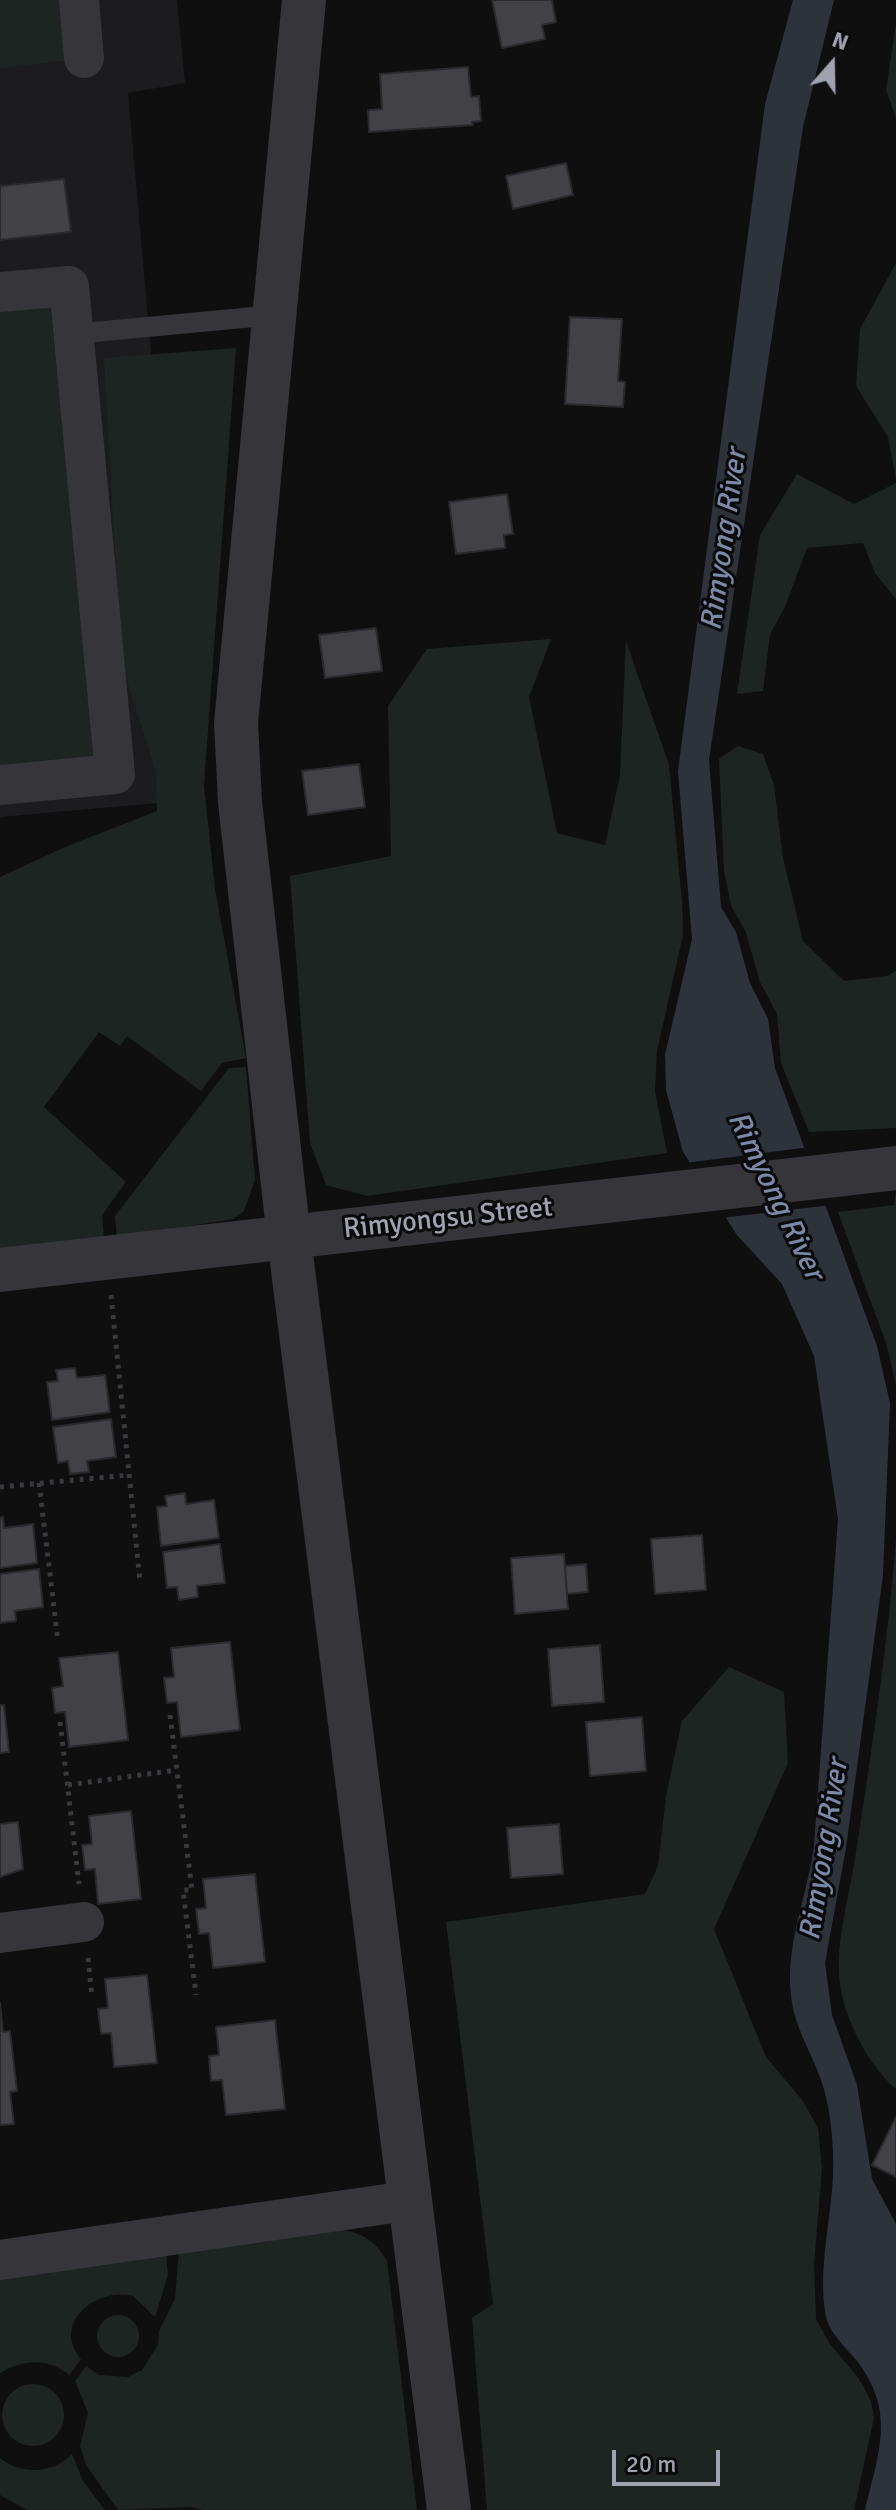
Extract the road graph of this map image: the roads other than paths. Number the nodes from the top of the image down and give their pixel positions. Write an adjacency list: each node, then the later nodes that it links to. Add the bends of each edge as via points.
1 (79, 0): 3 (street)
2 (304, 0): 5 (street)
3 (84, 58)
4 (0, 292): 6 (street, via 69,286)
5 (275, 315): 6 (lane); 9 (street, via 236,723 240,802)
6 (73, 334): 7 (street, via 115,774)
7 (0, 785)
8 (889, 1168): 9 (street, Rimyongsu Street)
9 (289, 1238): 10 (street, Rimyongsu Street); 13 (street)
10 (0, 1270)
11 (84, 1922): 12 (street)
12 (0, 1933)
13 (407, 2201): 14 (street); 15 (street)
14 (0, 2260)
15 (449, 2510)

